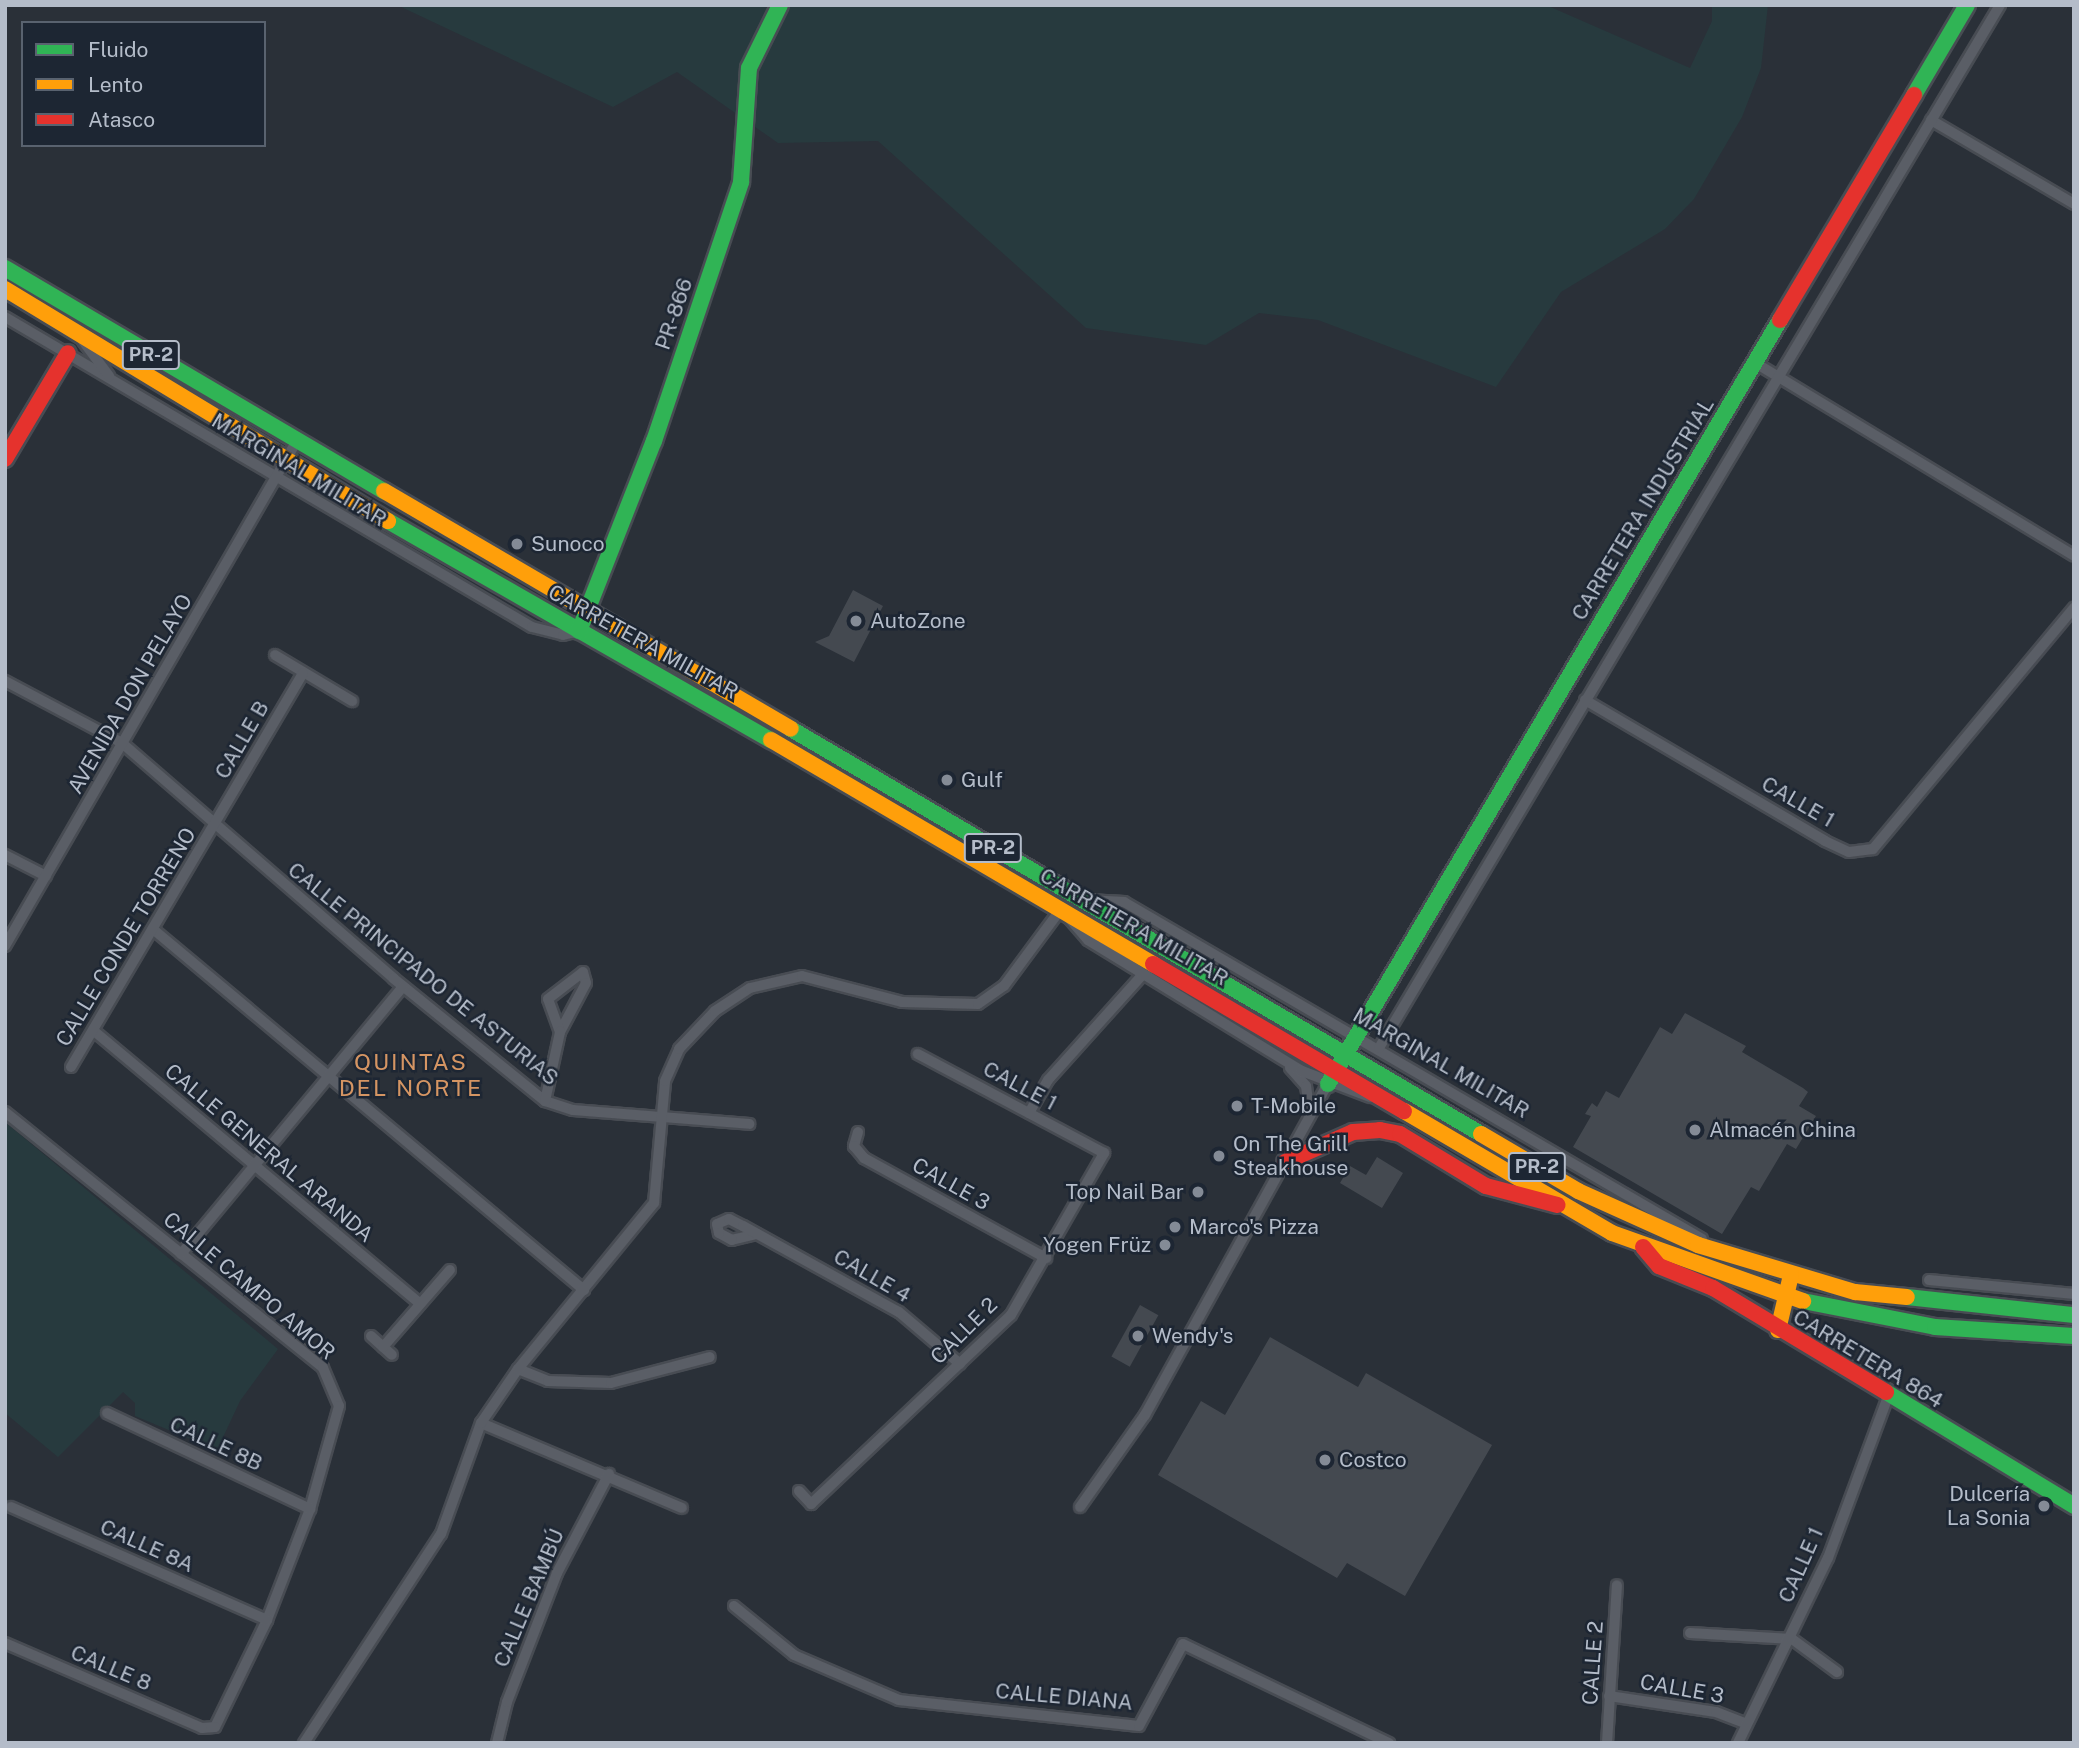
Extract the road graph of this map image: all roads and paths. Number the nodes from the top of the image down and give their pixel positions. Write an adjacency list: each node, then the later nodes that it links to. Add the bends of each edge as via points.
1 (780, 5): 20 (main road, PR-866 / PR-866, via 749,68 741,182 654,441)
2 (1967, 5): 11 (main road, CARRETERA INDUSTRIAL)
3 (2000, 5): 4 (street)
4 (1931, 120): 5 (street); 12 (street)
5 (2074, 204)
6 (5, 268): 14 (main road, CARRETERA MILITAR / PR-2)
7 (5, 289): 9 (main road, CARRETERA MILITAR / PR-2)
8 (5, 317): 10 (street, MARGINAL MILITAR)
9 (73, 327): 13 (street); 16 (main road, CARRETERA MILITAR / PR-2)
10 (68, 353): 13 (street, MARGINAL MILITAR); 15 (main road)
11 (1754, 362): 12 (street); 39 (main road, CARRETERA INDUSTRIAL)
12 (1779, 377): 18 (street); 26 (street)
13 (113, 380): 17 (street, MARGINAL MILITAR)
14 (298, 439): 16 (street, AVENIDA DON PELAYO); 20 (main road, CARRETERA MILITAR / PR-2)
15 (5, 459)
16 (288, 461): 17 (street, AVENIDA DON PELAYO); 21 (main road, CARRETERA MILITAR / PR-2)
17 (277, 481): 21 (street, MARGINAL MILITAR, via 532,627 562,635); 27 (street, AVENIDA DON PELAYO)
18 (2074, 556)
19 (2074, 608): 26 (street, CALLE 1, via 1873,849 1849,852)
20 (588, 609): 21 (main road, PR-866 / PR-866); 31 (main road, CARRETERA MILITAR / PR-2)
21 (579, 631): 32 (main road, CARRETERA MILITAR / PR-2)
22 (275, 655): 23 (street)
23 (303, 673): 25 (street); 28 (street, CALLE B)
24 (5, 681): 27 (street, CALLE PRINCIPADO DE ASTURIAS)
25 (352, 701)
26 (1585, 701): 40 (street)
27 (122, 744): 28 (street, CALLE PRINCIPADO DE ASTURIAS); 30 (street, AVENIDA DON PELAYO)
28 (215, 826): 33 (street, CALLE CONDE TORRENO); 36 (street, CALLE PRINCIPADO DE ASTURIAS)
29 (5, 855): 30 (street)
30 (46, 876): 34 (street, AVENIDA DON PELAYO)
31 (1081, 900): 39 (street, MARGINAL MILITAR, via 1124,902); 42 (main road, CARRETERA MILITAR / PR-2)
32 (1061, 909): 35 (street, via 1088,940); 46 (main road, CARRETERA MILITAR / PR-2); 50 (street, via 1004,986 978,1004 902,1002 802,976 750,988 715,1011 679,1049 665,1081)
33 (154, 930): 37 (street, CALLE CONDE TORRENO); 45 (street)
34 (5, 946)
35 (1143, 974): 43 (street); 49 (street, via 1048,1080)
36 (404, 988): 45 (street); 47 (street, CALLE PRINCIPADO DE ASTURIAS)
37 (94, 1031): 44 (street, CALLE CONDE TORRENO); 56 (street, CALLE GENERAL ARANDA)
38 (560, 1032): 38 (street, via 586,983 583,972 548,999); 47 (street)
39 (1357, 1035): 40 (street, MARGINAL MILITAR); 42 (main road)
40 (1379, 1048): 62 (street, MARGINAL MILITAR)
41 (918, 1054): 49 (street, CALLE 1)
42 (1345, 1055): 46 (main road); 62 (main road, CARRETERA MILITAR / PR-2, via 1578,1191)
43 (1282, 1058): 46 (street); 51 (street, via 1306,1086)
44 (71, 1067)
45 (329, 1076): 56 (street); 67 (street)
46 (1332, 1078): 51 (street); 57 (main road, CARRETERA MILITAR / PR-2, via 1393,1105)
47 (545, 1101): 50 (street, CALLE PRINCIPADO DE ASTURIAS, via 573,1110)
48 (5, 1112): 60 (street, CALLE CAMPO AMOR)
49 (1029, 1113): 54 (street, CALLE 1)
50 (661, 1117): 52 (street, CALLE PRINCIPADO DE ASTURIAS); 67 (street, via 654,1203)
51 (1310, 1117): 55 (street)
52 (749, 1124)
53 (858, 1132): 61 (street, CALLE 3, via 854,1146 863,1158)
54 (1104, 1153): 61 (street, CALLE 2)
55 (1285, 1162): 57 (main road, via 1353,1132 1380,1130 1400,1134 1486,1186); 88 (street, via 1145,1415)
56 (254, 1166): 60 (street); 70 (street, CALLE GENERAL ARANDA)
57 (1566, 1206): 59 (main road, CARRETERA MILITAR / PR-2)
58 (757, 1234): 79 (street, CALLE 4, via 899,1312)
59 (1643, 1247): 69 (main road, CARRETERA MILITAR / PR-2); 73 (main road, CARRETERA 864, via 1659,1266 1713,1288)
60 (180, 1254): 90 (street, CALLE CAMPO AMOR, via 323,1368 334,1386 337,1427)
61 (1046, 1258): 79 (street, CALLE 2, via 1011,1315)
62 (1738, 1259): 64 (main road, CARRETERA MILITAR / PR-2)
63 (450, 1270): 70 (street)
64 (1791, 1275): 69 (main road); 71 (main road, CARRETERA MILITAR / PR-2, via 1854,1292)
65 (1929, 1280): 66 (street)
66 (2002, 1287): 68 (street); 71 (street)
67 (584, 1290): 80 (street)
68 (2074, 1294)
69 (1786, 1298): 73 (main road); 75 (main road, CARRETERA MILITAR / PR-2, via 1924,1326)
70 (420, 1304): 76 (street)
71 (1984, 1307): 72 (main road, CARRETERA MILITAR / PR-2)
72 (2074, 1315)
73 (1779, 1330): 81 (main road, CARRETERA 864)
74 (371, 1336): 76 (street)
75 (2074, 1336)
76 (383, 1348): 77 (street)
77 (392, 1355)
78 (710, 1357): 80 (street, via 611,1383 548,1381)
79 (960, 1364): 85 (street, CALLE 2, via 811,1504)
80 (518, 1369): 83 (street)
81 (1888, 1397): 86 (main road, CARRETERA 864); 95 (street, CALLE 1, via 1828,1558)
82 (107, 1413): 90 (street, CALLE 8B)
83 (481, 1423): 84 (street); 101 (street, via 442,1534)
84 (609, 1474): 89 (street); 102 (street, CALLE BAMBÚ, via 557,1573 507,1702)
85 (799, 1491)
86 (2074, 1506)
87 (11, 1507): 93 (street, CALLE 8A)
88 (1080, 1507)
89 (682, 1508)
90 (310, 1509): 93 (street, CALLE CAMPO AMOR)
91 (1617, 1585): 98 (street, CALLE 2)
92 (734, 1606): 103 (street, CALLE DIANA, via 794,1655 899,1700 1139,1726 1182,1644)
93 (267, 1620): 100 (street, CALLE CAMPO AMOR, via 218,1724)
94 (1690, 1633): 95 (street)
95 (1789, 1639): 97 (street); 99 (street, CALLE 1)
96 (5, 1643): 100 (street, CALLE 8)
97 (1838, 1672)
98 (1609, 1696): 99 (street, CALLE 3, via 1716,1712); 104 (street, CALLE 2)
99 (1747, 1724): 105 (street, CALLE 1)
100 (202, 1728)
101 (304, 1743)
102 (497, 1743)
103 (1390, 1743)
104 (1607, 1743)
105 (1738, 1743)

